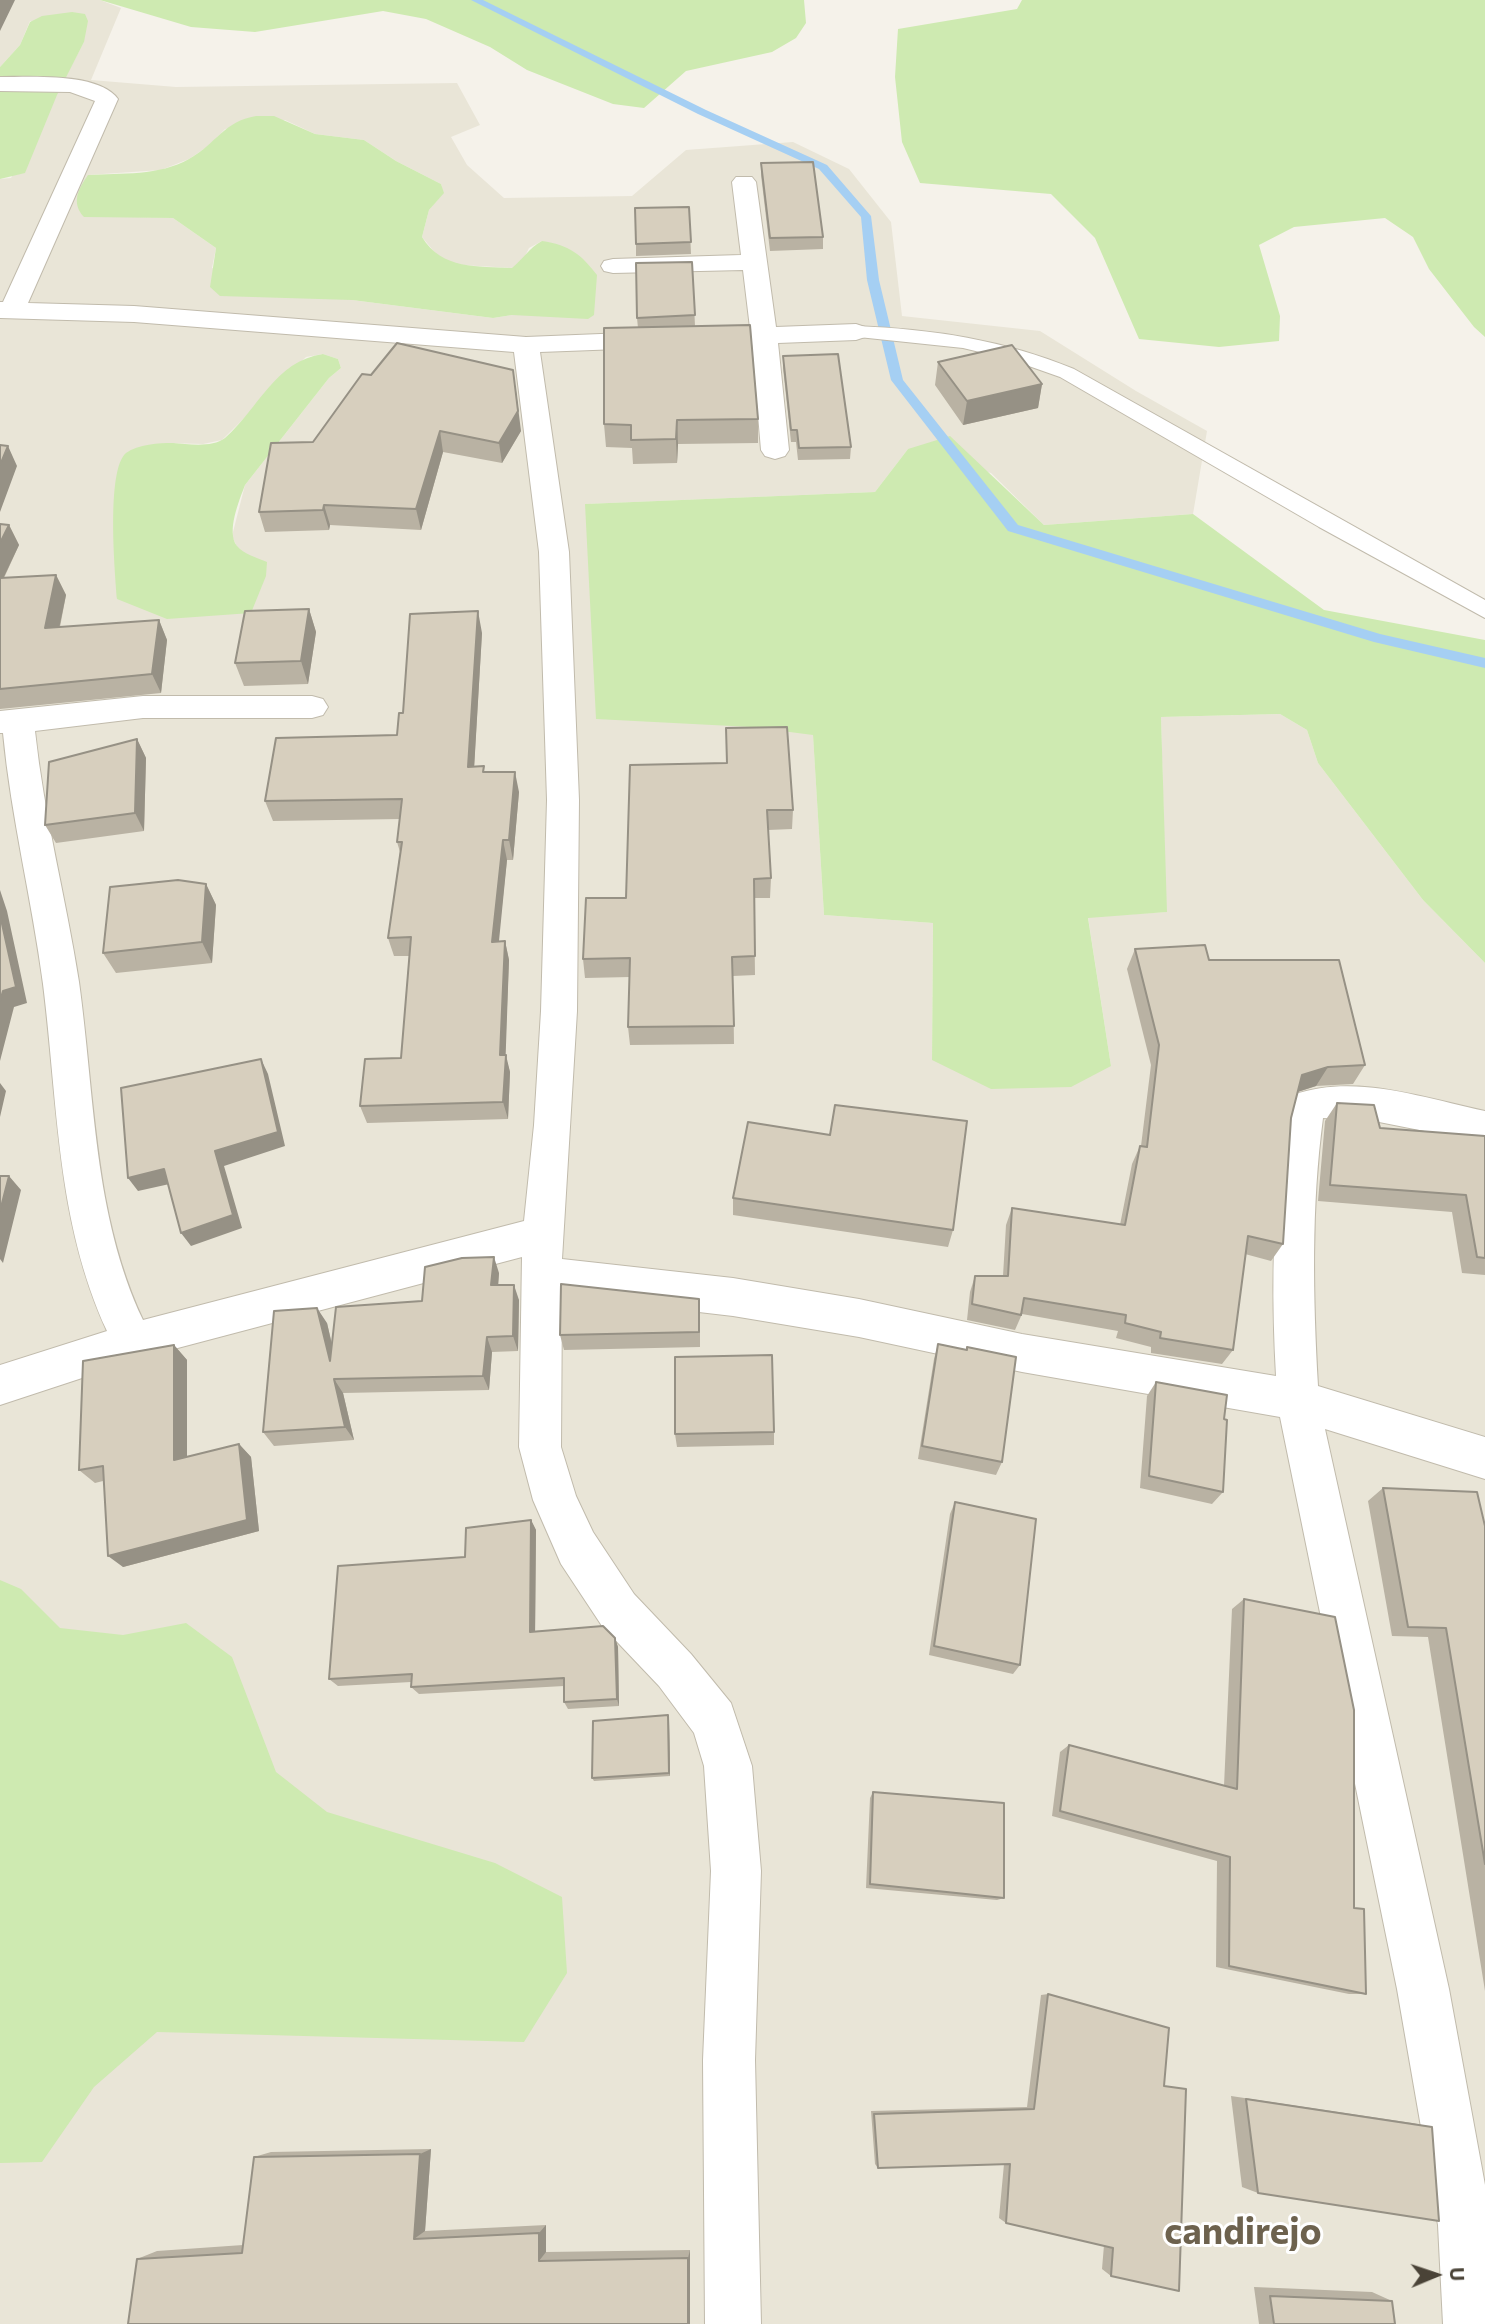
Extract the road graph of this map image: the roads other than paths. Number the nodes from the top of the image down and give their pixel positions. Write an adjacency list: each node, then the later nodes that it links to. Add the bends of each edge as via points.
1 (0, 84): 5 (street, via 77,87 107,99)
2 (744, 182): 3 (street)
3 (755, 262): 4 (street); 7 (street)
4 (613, 266)
5 (6, 311): 8 (street, via 134,314)
6 (856, 332): 7 (street); 10 (lane, via 910,333 1042,361)
7 (764, 336): 8 (street); 9 (street)
8 (526, 345): 14 (street, via 554,552 563,800 559,1011)
9 (775, 450)
10 (1485, 610)
11 (312, 707): 12 (street, via 143,707)
12 (9, 722): 16 (street, via 62,987 84,1204 98,1260)
13 (1485, 1127): 18 (street, via 1354,1101 1323,1100 1306,1106 1297,1158 1292,1301)
14 (542, 1234): 15 (street); 16 (street)
15 (541, 1275): 18 (street, via 733,1297); 20 (street, via 540,1447 555,1500 578,1548 618,1610 714,1720 728,1766 736,1871 729,2060)
16 (132, 1341): 17 (street)
17 (0, 1385)
18 (1298, 1400): 19 (street); 21 (street, via 1426,2003 1465,2224)
19 (1485, 1458)
20 (733, 2324)
21 (1471, 2324)

